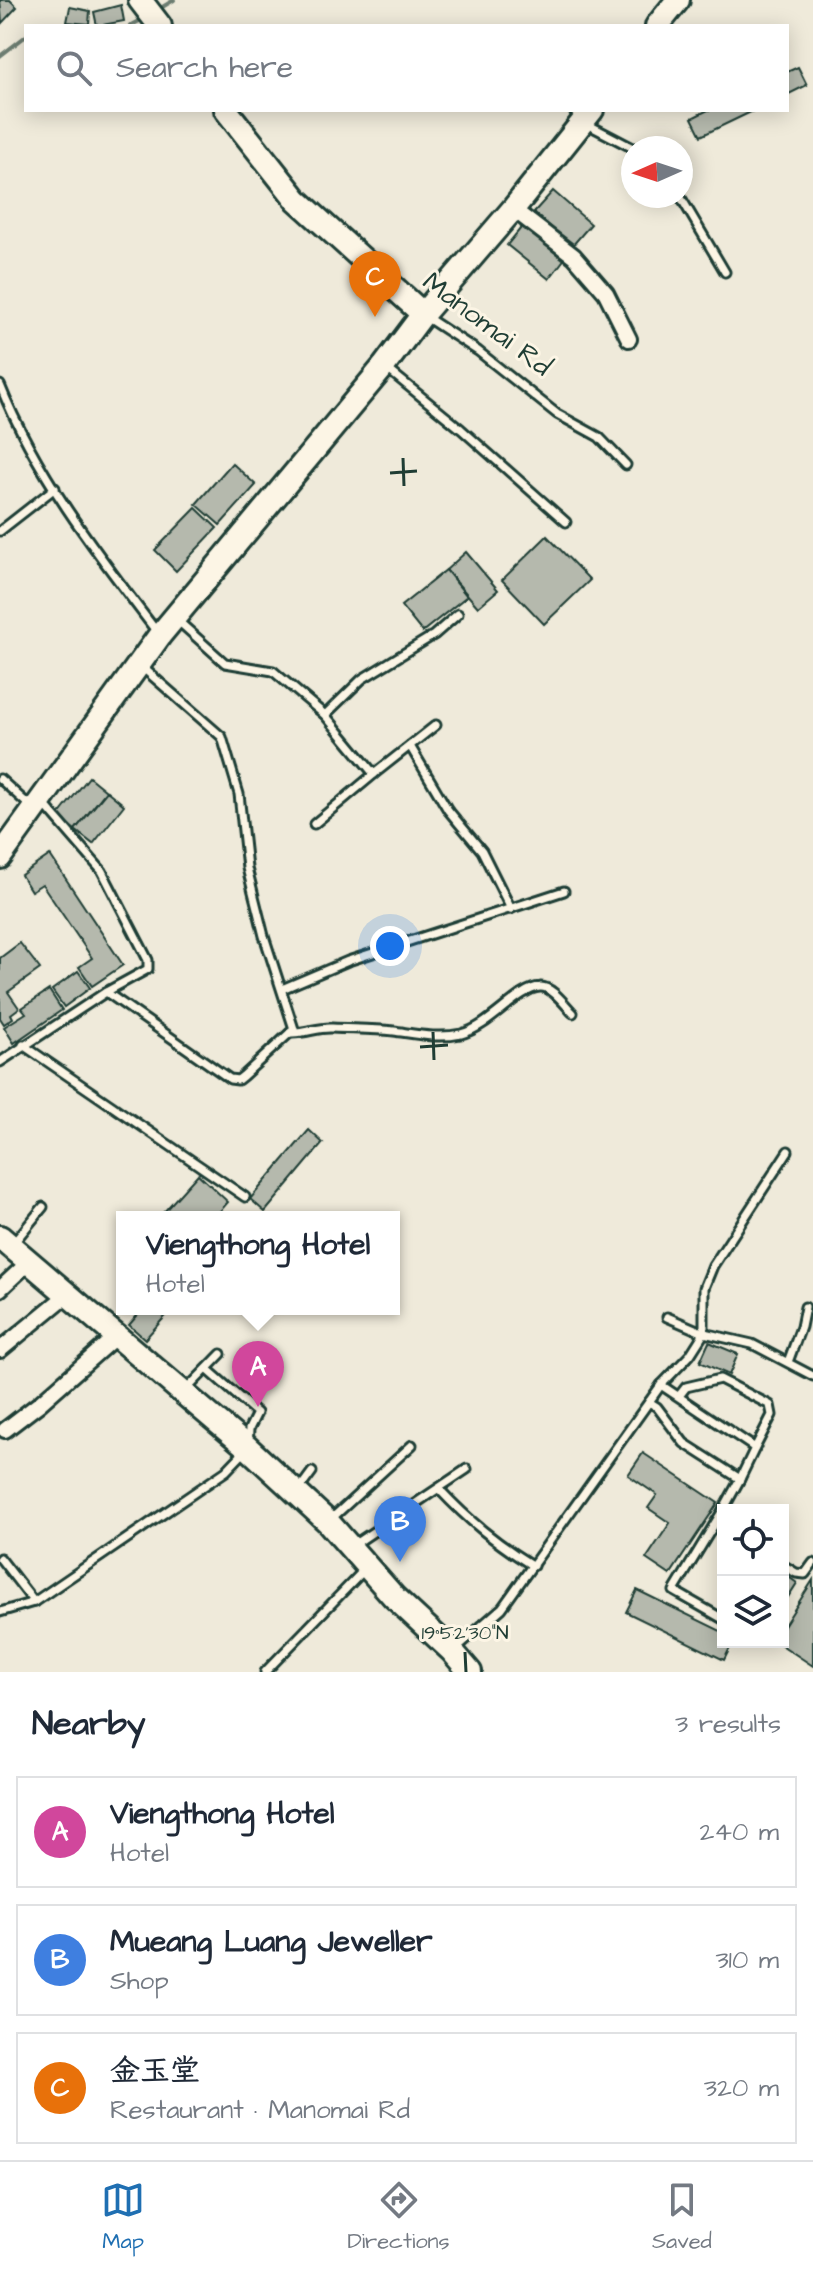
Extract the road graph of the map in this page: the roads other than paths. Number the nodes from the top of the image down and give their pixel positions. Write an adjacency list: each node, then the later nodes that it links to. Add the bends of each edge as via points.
1 (678, 0): 2 (street)
2 (659, 24)
3 (228, 112): 9 (street, Manomai Rd, via 297,200)
4 (583, 114): 5 (lane); 7 (street)
5 (621, 140)
6 (687, 208): 8 (lane)
7 (513, 209): 9 (street); 10 (street, via 574,256 606,293)
8 (725, 272)
9 (423, 314): 11 (street); 13 (lane, Manomai Rd, via 557,414 599,437)
10 (629, 339)
11 (384, 366): 15 (lane); 18 (street)
12 (0, 385): 14 (lane)
13 (626, 465)
14 (55, 488): 16 (lane); 19 (lane)
15 (566, 522)
16 (0, 531)
17 (458, 614): 21 (lane, via 362,679)
18 (175, 618): 19 (street); 21 (lane, via 225,663 273,671)
19 (160, 635): 20 (street)
20 (140, 664): 26 (street); 31 (lane, via 222,737 239,794 247,868)
21 (325, 715): 24 (lane)
22 (436, 725): 23 (lane)
23 (410, 746): 24 (lane); 30 (lane, via 448,810 482,851)
24 (374, 774): 27 (lane)
25 (0, 779): 26 (lane)
26 (39, 806): 28 (street); 32 (lane, via 102,871 148,960 148,969)
27 (314, 824)
28 (0, 857)
29 (564, 891): 30 (lane)
30 (511, 909): 31 (lane, via 348,961)
31 (282, 989): 34 (lane, via 295,1025)
32 (106, 992): 34 (lane, via 230,1079 238,1080); 35 (lane)
33 (573, 1013): 34 (lane, via 549,989 536,987 463,1033 431,1036 329,1028)
34 (290, 1033)
35 (23, 1045): 36 (lane); 38 (lane)
36 (0, 1062)
37 (788, 1151): 46 (lane, via 713,1266 704,1288)
38 (245, 1197)
39 (43, 1207): 40 (lane)
40 (5, 1242): 41 (street)
41 (29, 1262): 42 (street); 43 (street)
42 (0, 1289)
43 (67, 1295): 47 (street); 48 (street)
44 (805, 1307): 50 (lane)
45 (667, 1317): 46 (lane)
46 (704, 1333): 50 (lane, via 752,1344); 53 (lane)
47 (116, 1336): 54 (street); 57 (street)
48 (0, 1350)
49 (221, 1354): 51 (lane)
50 (788, 1362): 52 (lane)
51 (207, 1369): 54 (lane); 59 (lane, via 257,1413)
52 (813, 1376)
53 (661, 1385): 55 (lane); 56 (lane)
54 (183, 1393): 59 (street)
55 (679, 1396): 60 (lane); 60 (lane, via 686,1387 720,1379 770,1405 772,1415)
56 (649, 1402): 63 (lane, via 684,1443); 73 (lane)
57 (5, 1430)
58 (412, 1445): 67 (lane)
59 (248, 1448): 65 (street); 75 (lane, via 226,1471)
60 (755, 1448): 63 (lane)
61 (467, 1469): 64 (lane)
62 (312, 1472): 65 (lane)
63 (740, 1479): 66 (lane)
64 (439, 1489): 69 (lane); 73 (lane, via 474,1525)
65 (296, 1493): 67 (street)
66 (726, 1504)
67 (328, 1522): 69 (street)
68 (717, 1529): 77 (lane, via 674,1591)
69 (351, 1547): 72 (street)
70 (0, 1558): 75 (lane)
71 (813, 1563): 74 (lane, via 805,1574)
72 (367, 1566): 78 (street); 79 (lane)
73 (533, 1566): 78 (lane, via 502,1608)
74 (789, 1569)
75 (34, 1602): 76 (lane)
76 (0, 1612)
77 (717, 1614)
78 (452, 1651): 80 (street)
79 (265, 1672)
80 (470, 1672)

